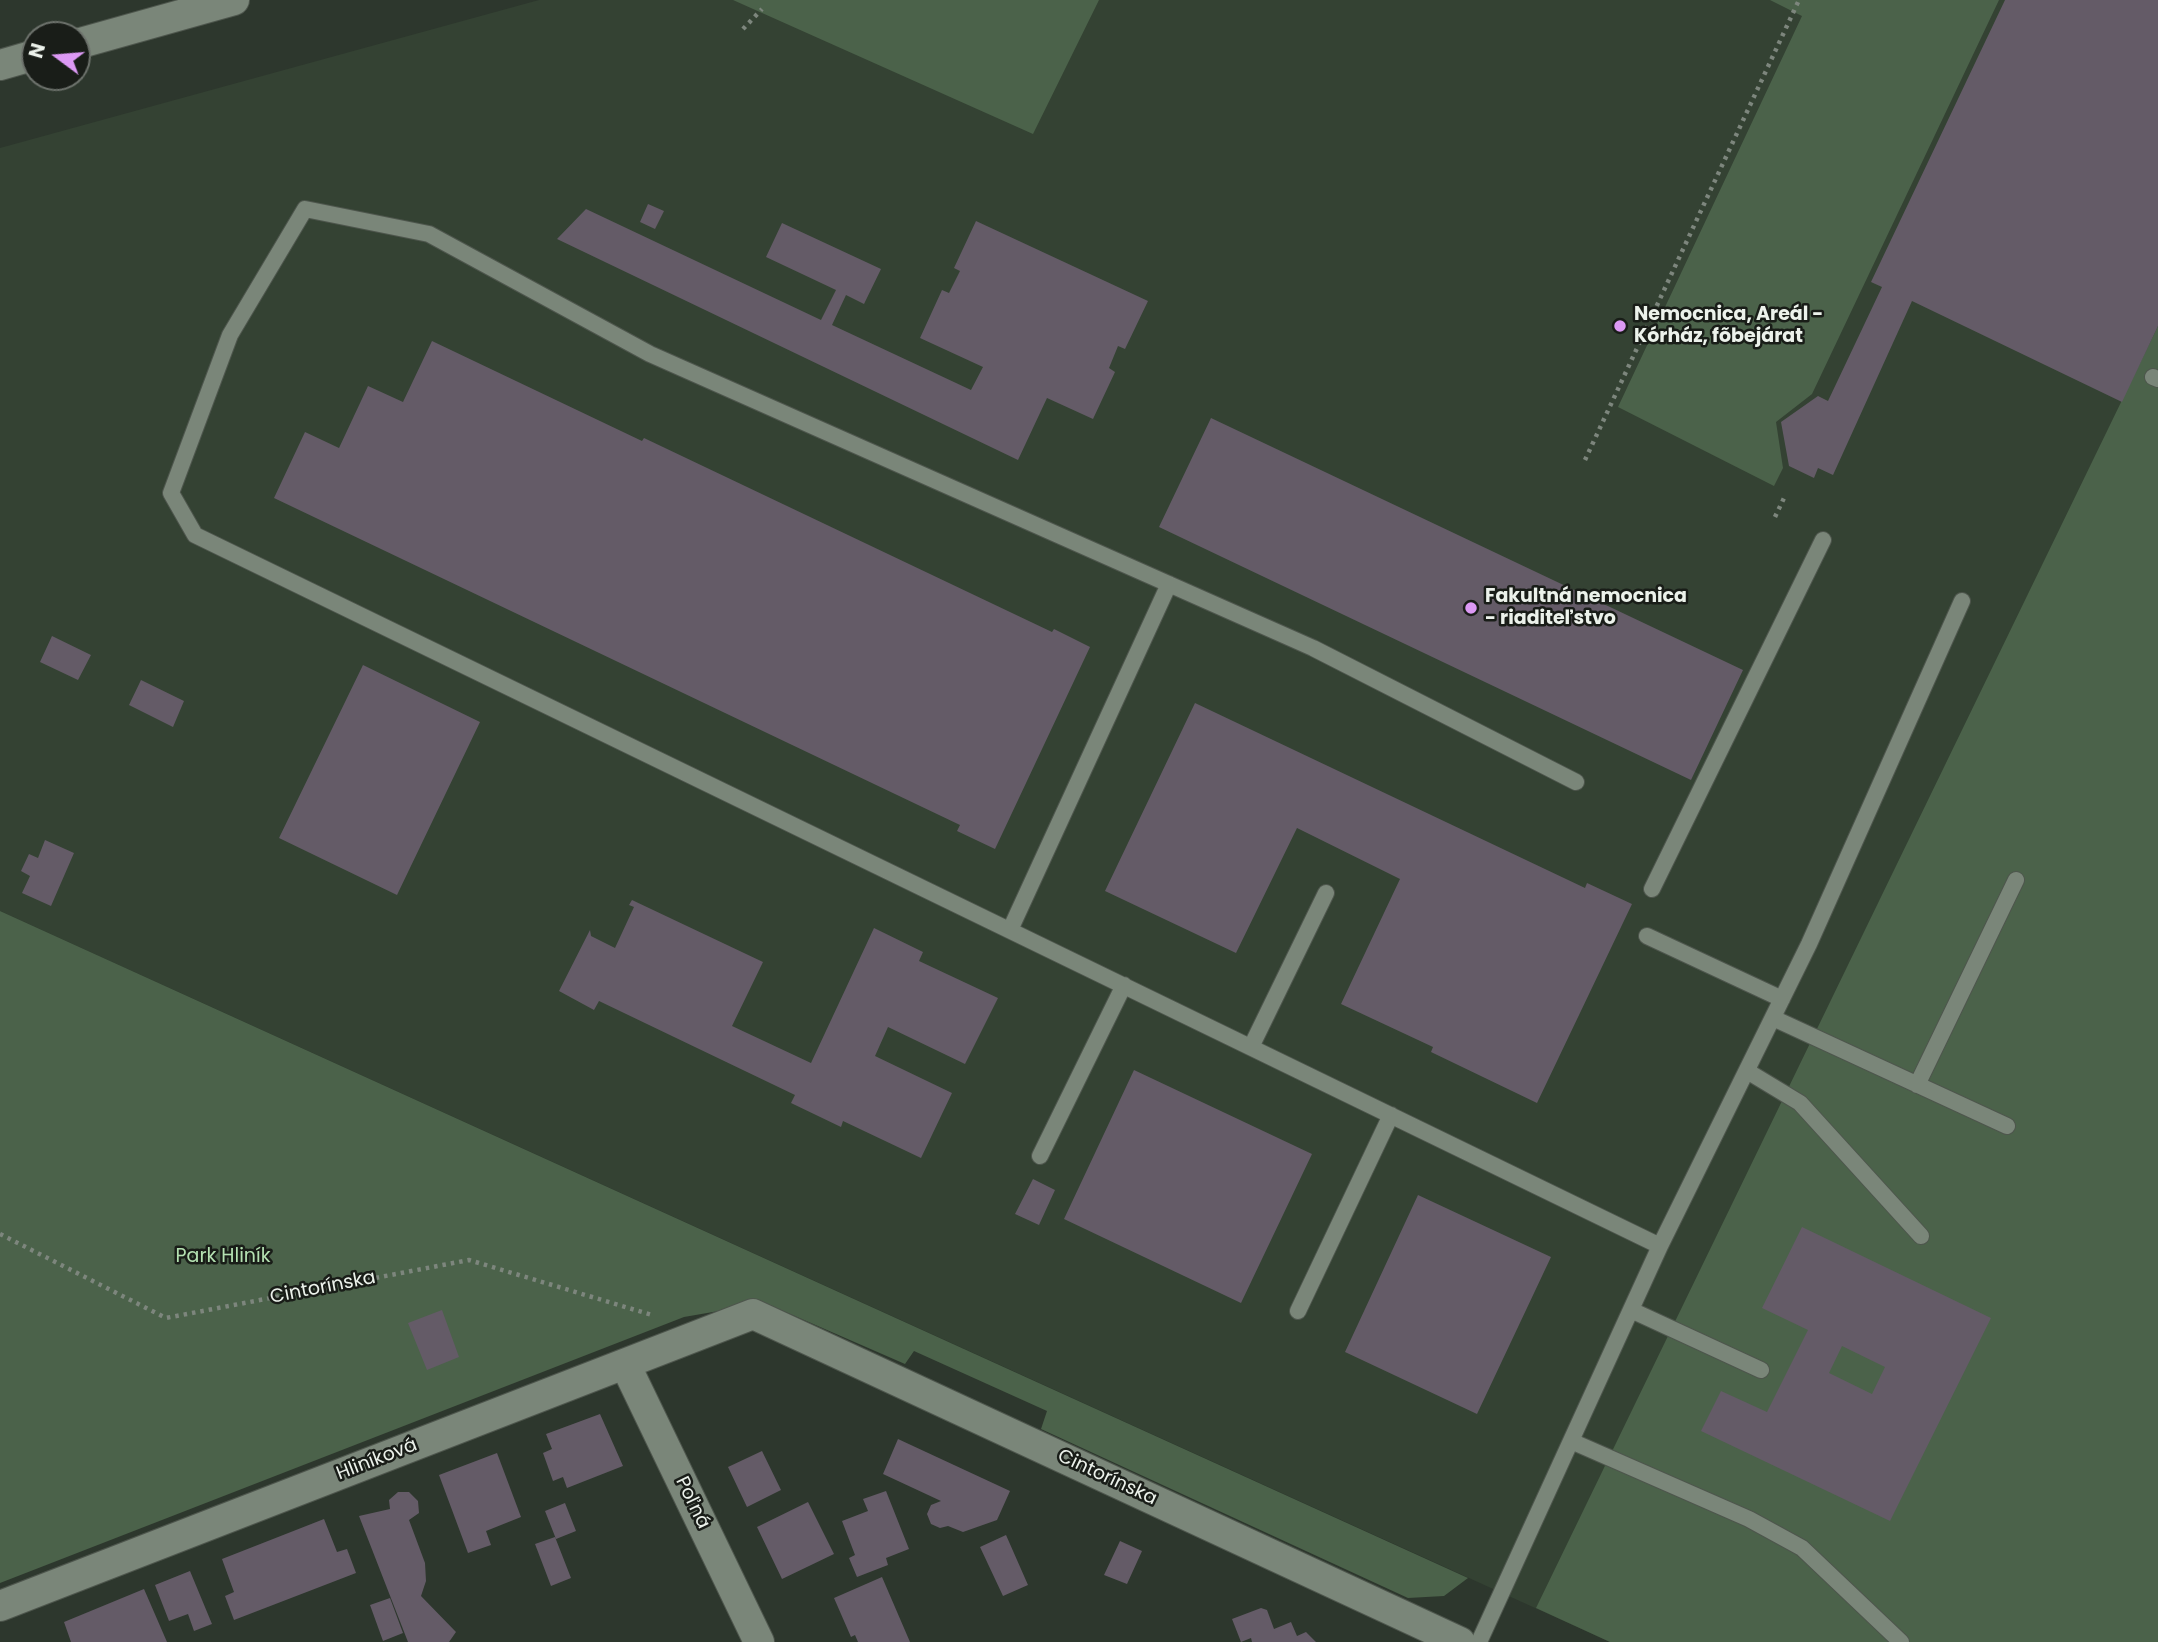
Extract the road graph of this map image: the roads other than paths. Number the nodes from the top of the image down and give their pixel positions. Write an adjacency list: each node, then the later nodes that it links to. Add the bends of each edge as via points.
1 (234, 0): 2 (street)
2 (91, 40)
3 (21, 59): 4 (street)
4 (0, 65)
5 (1823, 540): 10 (lane)
6 (1169, 584): 8 (lane, via 1313,648); 12 (lane); 12 (lane, via 650,354 429,234 305,209 230,335 171,493 195,535)
7 (1962, 601): 15 (lane)
8 (1576, 782)
9 (2016, 880): 19 (lane)
10 (1651, 889)
11 (1326, 893): 17 (lane)
12 (1010, 930): 14 (lane)
13 (1647, 936): 15 (lane)
14 (1124, 985): 17 (lane); 22 (lane)
15 (1782, 999): 16 (lane)
16 (1773, 1018): 18 (lane); 19 (lane)
17 (1251, 1047): 20 (lane)
18 (1746, 1071): 23 (lane, via 1800,1103); 24 (lane)
19 (1917, 1085): 21 (lane)
20 (1391, 1115): 24 (lane); 26 (lane)
21 (2007, 1126)
22 (1040, 1156)
23 (1921, 1236)
24 (1660, 1246): 25 (lane)
25 (1631, 1310): 29 (lane); 30 (lane)
26 (1298, 1311)
27 (753, 1314): 28 (street, Hliníková); 33 (street, Cintorínska)
28 (625, 1364): 31 (street, Hliníková); 32 (street, Poľná)
29 (1761, 1370)
30 (1572, 1441): 34 (lane); 35 (lane, via 1749,1518 1802,1548)
31 (0, 1606)
32 (759, 1642)
33 (1461, 1642)
34 (1479, 1642)
35 (1901, 1642)

